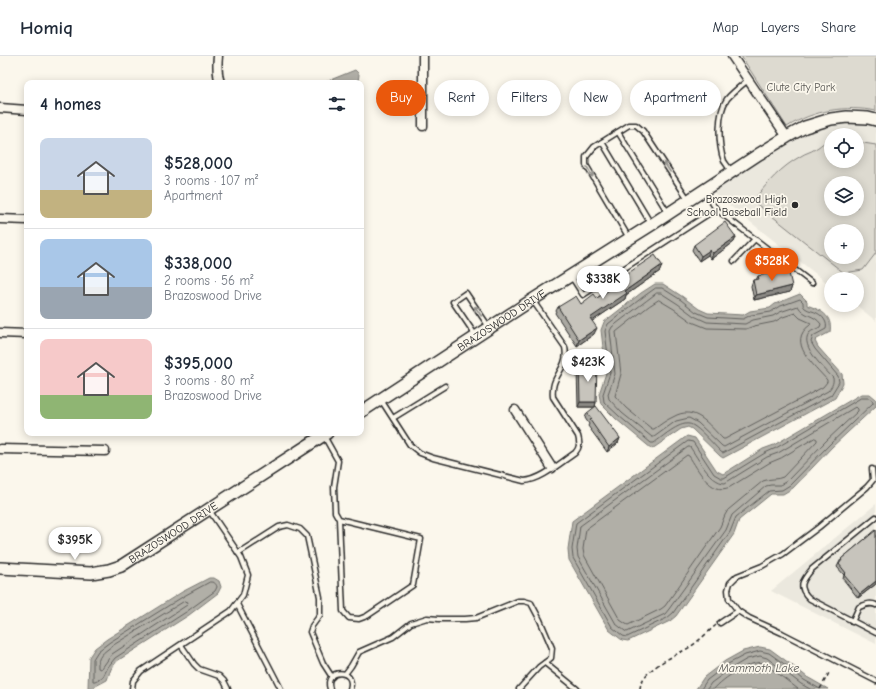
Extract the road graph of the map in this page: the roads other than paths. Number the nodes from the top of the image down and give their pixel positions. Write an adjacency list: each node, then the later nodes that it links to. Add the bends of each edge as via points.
1 (218, 56): 4 (street)
2 (423, 56): 9 (street)
3 (732, 56): 5 (street)
4 (219, 80)
5 (748, 80): 11 (street); 13 (lane, via 727,99 721,117 721,145 724,160)
6 (0, 108): 7 (street)
7 (24, 110)
8 (876, 120): 11 (street, BRAZOSWOOD DRIVE, via 847,117 831,119)
9 (423, 126)
10 (618, 132): 12 (lane); 15 (lane, one-way to 10, via 636,125 629,125); 17 (lane)
11 (787, 137): 13 (street, BRAZOSWOOD DRIVE)
12 (602, 142): 20 (lane); 21 (lane, one-way to 21, via 586,157 586,165)
13 (731, 172): 14 (street, BRAZOSWOOD DRIVE)
14 (704, 190): 15 (street, BRAZOSWOOD DRIVE); 16 (lane)
15 (688, 200): 17 (street, BRAZOSWOOD DRIVE)
16 (716, 209): 22 (lane); 24 (lane, via 583,295)
17 (668, 213): 20 (street, BRAZOSWOOD DRIVE)
18 (0, 219): 19 (street)
19 (24, 220)
20 (651, 225): 21 (street, BRAZOSWOOD DRIVE)
21 (629, 238): 24 (street, BRAZOSWOOD DRIVE)
22 (755, 239): 23 (lane); 25 (lane)
23 (734, 261)
24 (571, 276): 26 (street, BRAZOSWOOD DRIVE)
25 (812, 283)
26 (532, 300): 27 (street, BRAZOSWOOD DRIVE); 40 (lane, via 565,347 565,362 554,383 553,397 580,442 575,453)
27 (490, 328): 30 (street, BRAZOSWOOD DRIVE); 30 (lane, one-way to 30, via 466,293 453,302)
28 (0, 333): 29 (street)
29 (24, 334)
30 (476, 337): 32 (street, BRAZOSWOOD DRIVE)
31 (445, 386): 35 (lane)
32 (380, 400): 33 (street, BRAZOSWOOD DRIVE); 35 (lane)
33 (364, 410)
34 (515, 410): 40 (street)
35 (393, 418): 40 (lane, via 410,445 420,453 433,458 524,481 540,476)
36 (322, 436): 42 (street, BRAZOSWOOD DRIVE)
37 (326, 436): 44 (lane, via 338,461 334,487)
38 (0, 449): 39 (street)
39 (105, 451)
40 (552, 468)
41 (872, 469): 49 (lane, via 873,480 867,487 819,527 783,554 737,576 728,590 729,599)
42 (209, 510): 45 (lane); 46 (street, BRAZOSWOOD DRIVE, via 121,566 109,570 91,573)
43 (876, 517): 50 (lane, via 812,569 802,586 810,599)
44 (339, 519): 44 (lane, via 421,540 413,585 359,619 349,618 343,611)
45 (238, 553): 47 (lane, via 248,575 243,595); 56 (lane, via 288,524 300,529 307,536 320,597 320,615 310,632)
46 (0, 568)
47 (237, 604): 53 (lane, via 231,611); 60 (lane)
48 (876, 605): 50 (lane, via 870,603 859,607)
49 (738, 611): 51 (lane); 57 (lane)
50 (852, 622): 52 (lane)
51 (720, 623)
52 (876, 634)
53 (181, 645): 58 (lane, via 141,671); 59 (lane, via 199,670 219,676)
54 (545, 663): 55 (lane, via 551,658 552,648 540,620 531,603 518,601 476,618 427,618 411,623 393,637 359,652); 63 (lane); 64 (lane)
55 (345, 674): 56 (lane, via 338,673); 62 (lane, via 350,679)
56 (332, 677): 61 (lane)
57 (876, 681)
58 (132, 689)
59 (228, 689)
60 (281, 689)
61 (330, 689)
62 (350, 689)
63 (519, 689)
64 (577, 689)

